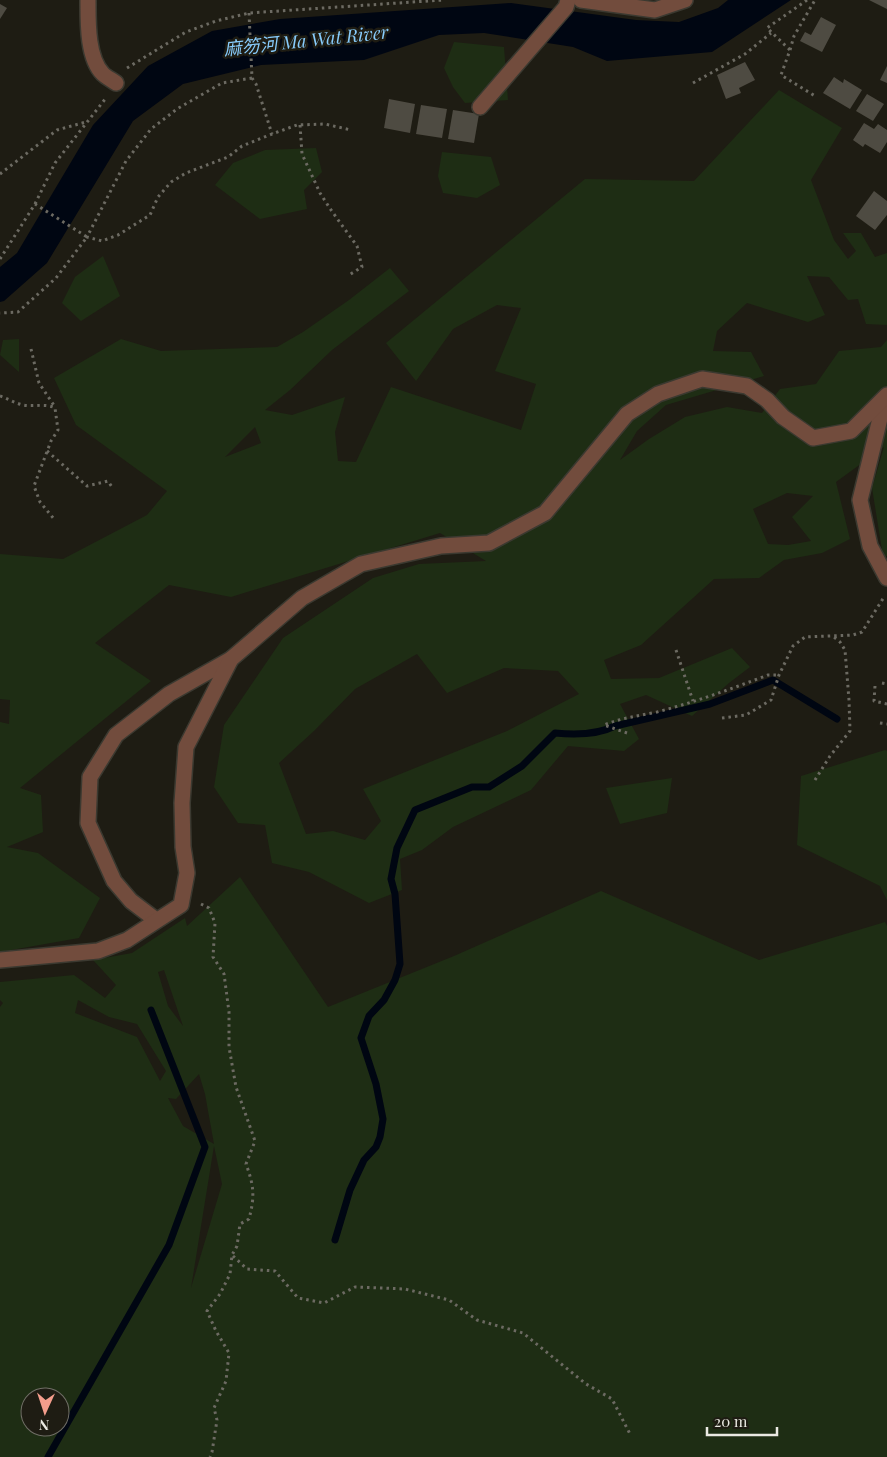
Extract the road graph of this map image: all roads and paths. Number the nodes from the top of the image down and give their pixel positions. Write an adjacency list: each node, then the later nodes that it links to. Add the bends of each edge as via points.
1 (88, 0): 12 (street, via 94,58 102,73)
2 (443, 0): 8 (path)
3 (581, 0): 4 (street, via 655,10)
4 (685, 0)
5 (807, 0): 9 (path, via 767,28)
6 (815, 0): 10 (path, via 794,36)
7 (567, 3): 15 (street)
8 (249, 13): 11 (path); 12 (path, via 186,32 126,69)
9 (772, 33): 10 (path); 13 (path, via 745,54)
10 (790, 50): 14 (path, via 782,75)
11 (252, 78): 19 (path); 22 (path, via 222,83 177,108 151,129 126,161)
12 (116, 82): 16 (path)
13 (693, 83)
14 (815, 96)
15 (480, 107)
16 (86, 122): 20 (path, via 57,130); 21 (path, via 55,163)
17 (300, 125): 18 (path, via 325,124); 19 (path); 24 (path, via 302,154 320,193 357,246 362,267)
18 (351, 130)
19 (272, 134): 22 (path, via 171,182 150,215 118,235 102,241)
20 (0, 174)
21 (35, 204): 22 (path); 23 (path)
22 (87, 237): 25 (path, via 56,278 18,312)
23 (0, 259)
24 (349, 275)
25 (0, 313)
26 (31, 349): 29 (path, via 38,383)
27 (0, 396): 29 (path, via 22,404 49,404)
28 (886, 396): 33 (street, via 860,500 870,546); 37 (street, via 851,431 813,438 782,417 767,400 747,386 702,379 658,394 627,414 545,514 489,543 442,546 361,564 302,598)
29 (55, 408): 30 (path, via 58,430)
30 (47, 451): 31 (path, via 87,486 108,481); 32 (path, via 34,486 40,502)
31 (112, 487)
32 (54, 519)
33 (887, 578)
34 (887, 592): 35 (path, via 862,632)
35 (833, 637): 38 (path, via 806,637 793,646); 48 (path, via 845,650 850,731)
36 (676, 650): 42 (path)
37 (231, 659): 49 (street, via 186,747 182,803 187,873); 50 (street, via 169,694 116,735 90,777 88,823 114,881 131,901)
38 (779, 676): 42 (path, via 768,675); 44 (path, via 771,700 746,715)
39 (882, 683): 40 (path)
40 (887, 684)
41 (875, 686): 43 (path, via 874,701)
42 (693, 702): 47 (path, via 619,718 604,725)
43 (887, 704)
44 (722, 718)
45 (880, 723): 46 (path)
46 (887, 724)
47 (627, 733)
48 (815, 780)
49 (180, 905): 50 (street); 52 (path, via 196,902 209,908 215,923 213,957 224,974 229,1047 236,1088 255,1141 246,1164 253,1183 254,1201 249,1219 240,1224 237,1246)
50 (156, 920): 51 (street, via 127,940 98,951)
51 (0, 960)
52 (232, 1255): 53 (path, via 247,1269 275,1271 298,1298 324,1303 355,1288 405,1289 449,1300 477,1320 523,1332 586,1384 612,1399); 54 (path, via 230,1274 207,1311 229,1353 226,1381 214,1408 217,1420)
53 (630, 1434)
54 (210, 1457)

